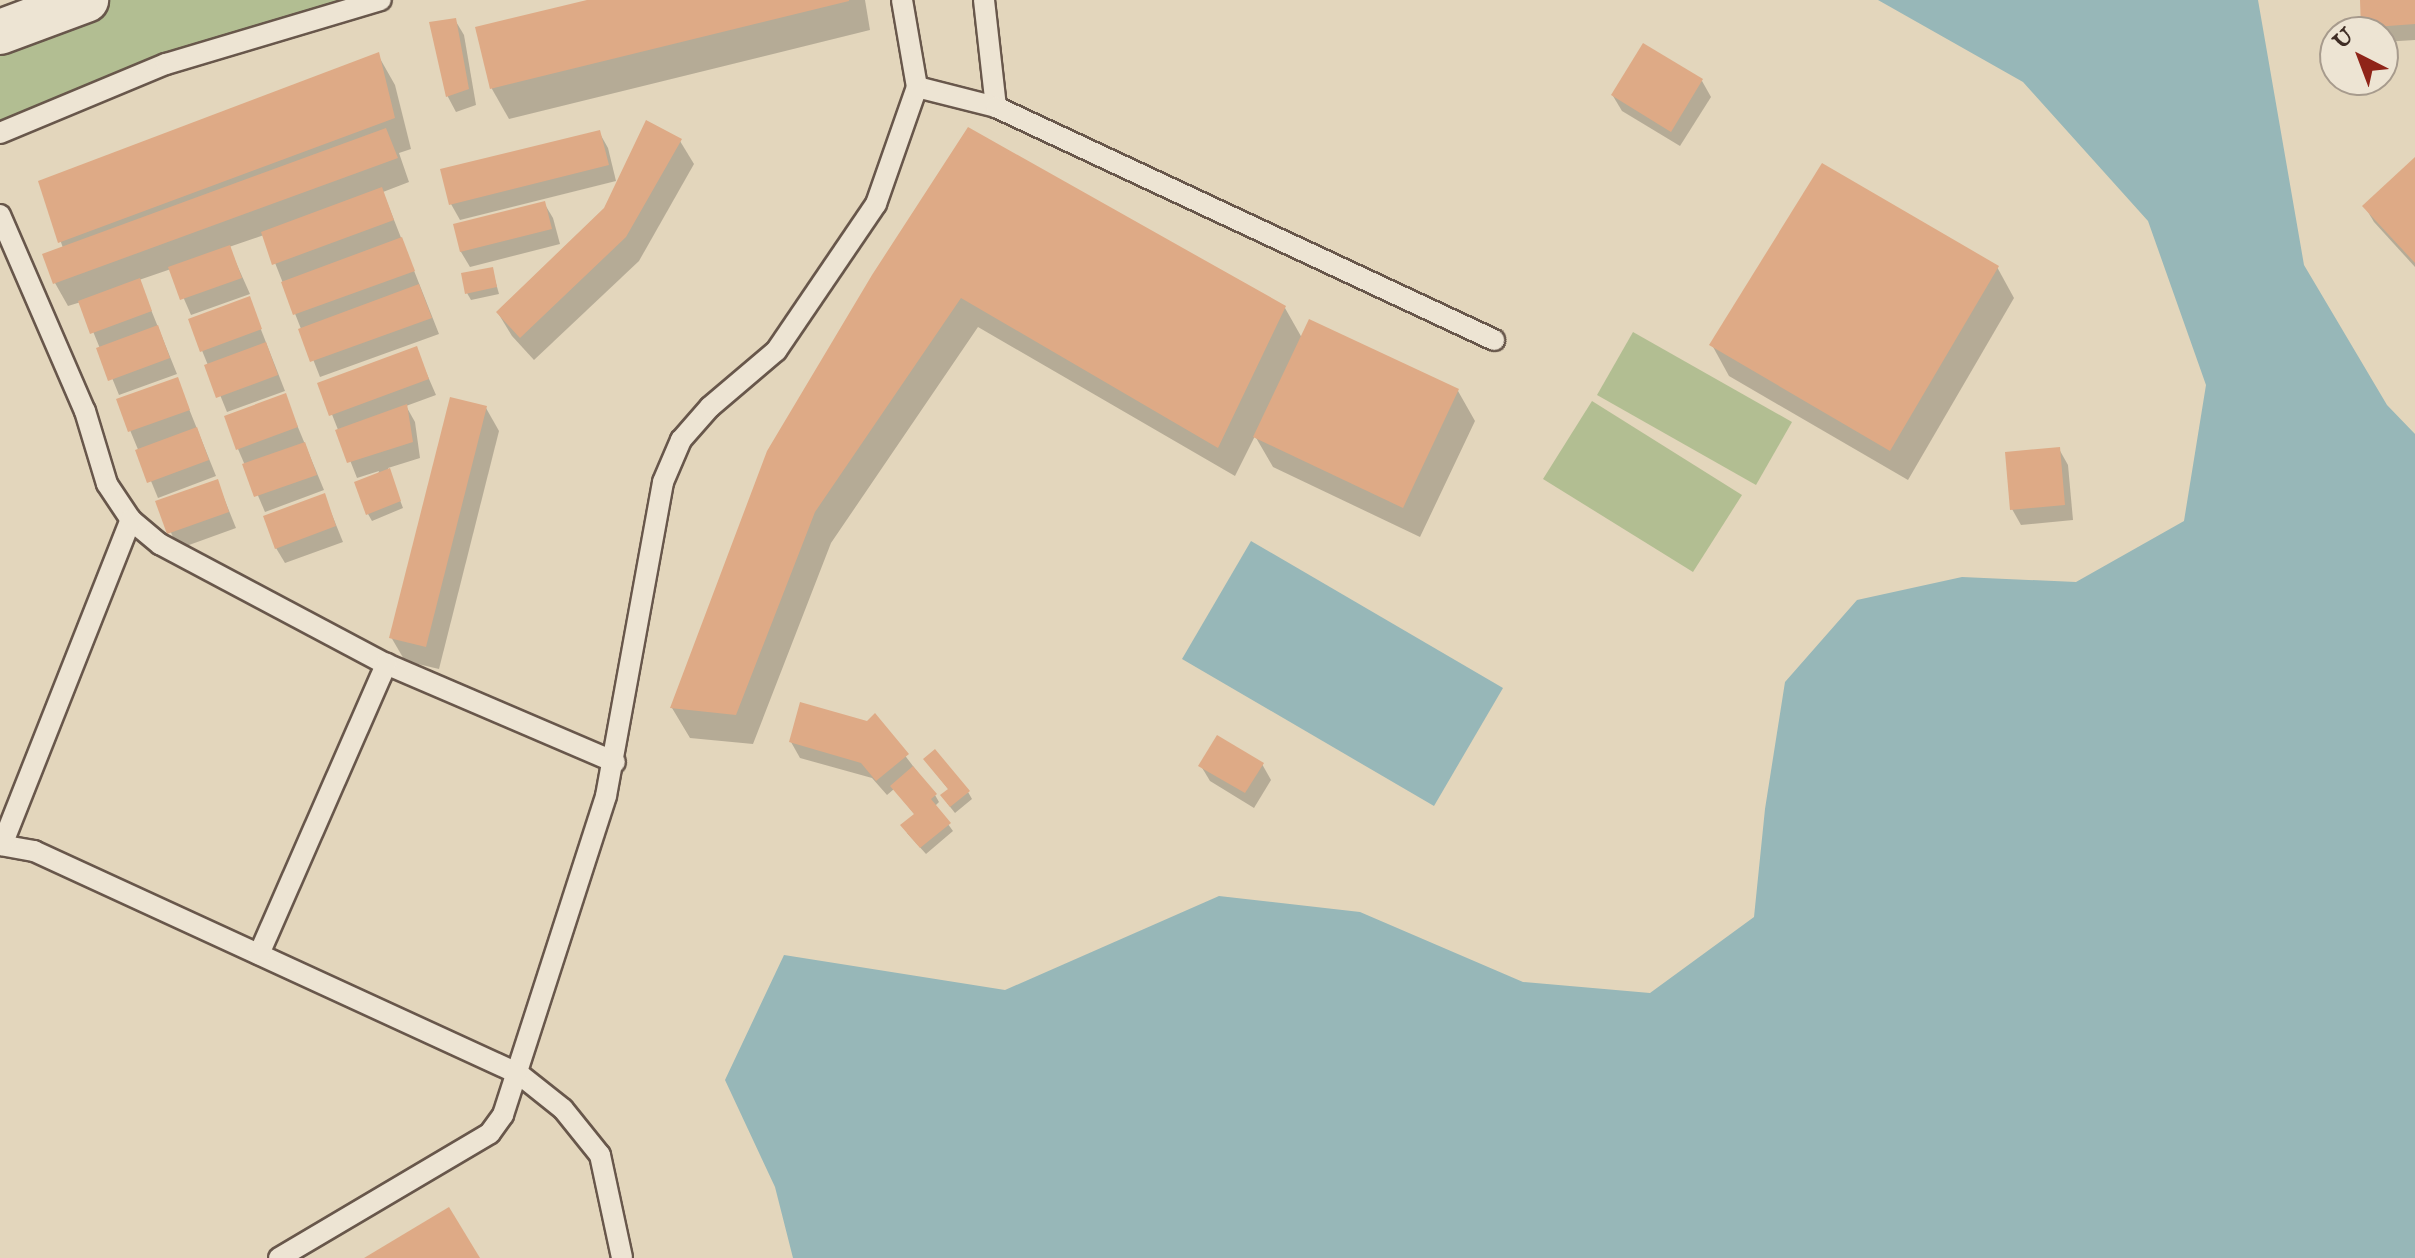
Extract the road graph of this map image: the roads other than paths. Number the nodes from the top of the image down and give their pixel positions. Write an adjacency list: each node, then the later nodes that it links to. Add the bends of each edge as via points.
1 (86, 0): 5 (main road)
2 (381, 0): 8 (lane, via 166,64)
3 (902, 0): 6 (lane)
4 (984, 0): 7 (lane)
5 (0, 32)
6 (917, 87): 7 (lane); 13 (lane, via 876,204 776,351 696,421 671,460)
7 (996, 107): 10 (lane)
8 (0, 133)
9 (0, 215): 11 (lane, via 85,411 107,484)
10 (1494, 340)
11 (131, 520): 12 (lane, via 160,544); 14 (lane)
12 (386, 664): 13 (lane); 15 (lane)
13 (615, 762): 16 (lane)
14 (1, 845): 15 (lane, via 34,851)
15 (259, 954): 16 (lane)
16 (519, 1074): 17 (lane, via 490,1133); 18 (lane, via 563,1109 600,1155)
17 (279, 1258)
18 (622, 1258)

